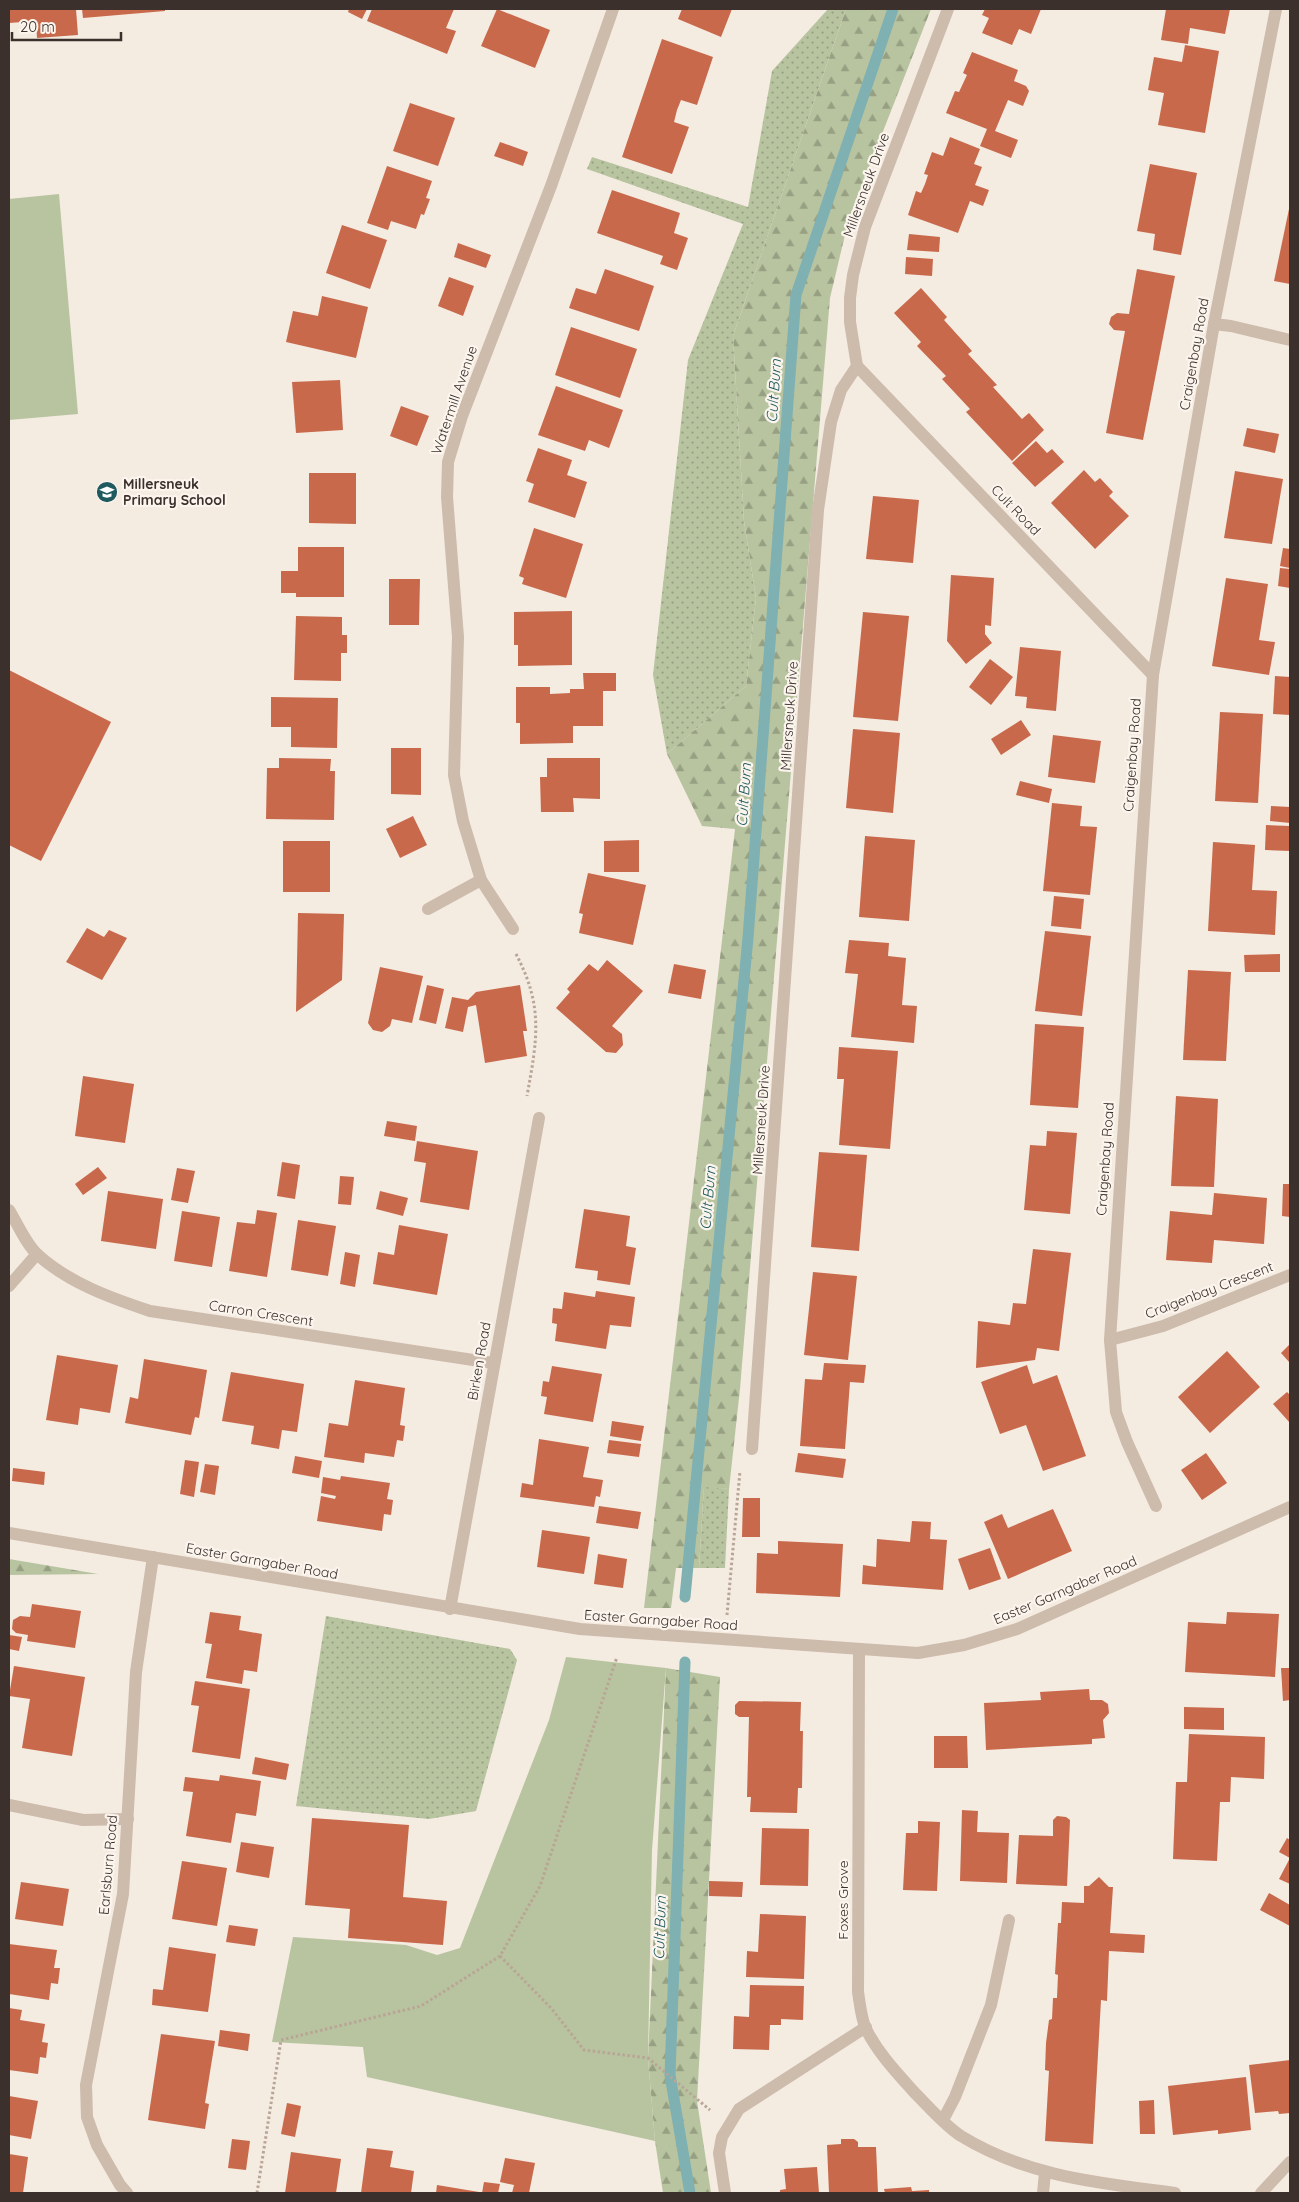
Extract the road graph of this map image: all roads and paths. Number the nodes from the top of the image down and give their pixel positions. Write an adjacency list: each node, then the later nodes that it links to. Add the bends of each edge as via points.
1 (613, 9): 8 (street, Watermill Avenue, via 551,186 462,416 448,462 447,497 458,637 454,775 463,821)
2 (948, 9): 6 (street, Millersneuk Drive, via 865,227 850,298)
3 (1276, 9): 4 (street, Craigenbay Road)
4 (1214, 324): 5 (street); 7 (street, Craigenbay Road)
5 (1290, 340)
6 (857, 366): 7 (street, Cult Road); 18 (street, Millersneuk Drive, via 841,390 831,422 818,510)
7 (1153, 675): 16 (street, Craigenbay Road)
8 (482, 880): 9 (street); 10 (street, Watermill Avenue)
9 (428, 909)
10 (513, 929): 11 (path, via 506,935 528,976 537,1015 536,1041 523,1116)
11 (539, 1118): 17 (street, Birken Road)
12 (9, 1210): 13 (street, Carron Crescent)
13 (37, 1254): 15 (street); 17 (street, Carron Crescent, via 66,1276 109,1297 150,1311)
14 (1290, 1275): 16 (street, Craigenbay Crescent, via 1163,1326)
15 (9, 1286)
16 (1110, 1340): 19 (street, Craigenbay Road, via 1116,1412)
17 (494, 1363): 23 (street, Birken Road)
18 (752, 1449): 25 (path, via 742,1450)
19 (1156, 1506)
20 (1290, 1508): 26 (street, Easter Garngaber Road, via 1017,1629 964,1645 918,1653)
21 (9, 1533): 22 (street, Easter Garngaber Road)
22 (153, 1557): 23 (street, Easter Garngaber Road); 28 (street, Earlsburn Road, via 136,1672)
23 (450, 1609): 24 (street, Easter Garngaber Road, via 580,1629)
24 (625, 1632): 25 (street, Easter Garngaber Road); 30 (path, via 540,1886)
25 (725, 1640): 26 (street, Easter Garngaber Road)
26 (859, 1650): 31 (street, Foxes Grove, via 858,1992)
27 (9, 1805): 28 (street, via 83,1820)
28 (128, 1819): 36 (street, Earlsburn Road, via 123,1894 86,2085 87,2117 97,2145)
29 (1009, 1920): 33 (street, via 992,2005)
30 (500, 1956): 32 (path, via 551,2008 584,2050 648,2058); 37 (path, via 421,2006 281,2040)
31 (866, 2028): 33 (street, Foxes Grove, via 884,2059); 38 (street, via 739,2109 722,2137 719,2153)
32 (687, 2092)
33 (943, 2120): 35 (street, Foxes Grove, via 960,2135 987,2149)
34 (1290, 2162): 41 (street)
35 (1046, 2173): 39 (street); 40 (street, Foxes Grove)
36 (127, 2193)
37 (257, 2193)
38 (725, 2193)
39 (1042, 2193)
40 (1175, 2193)
41 (1261, 2193)

